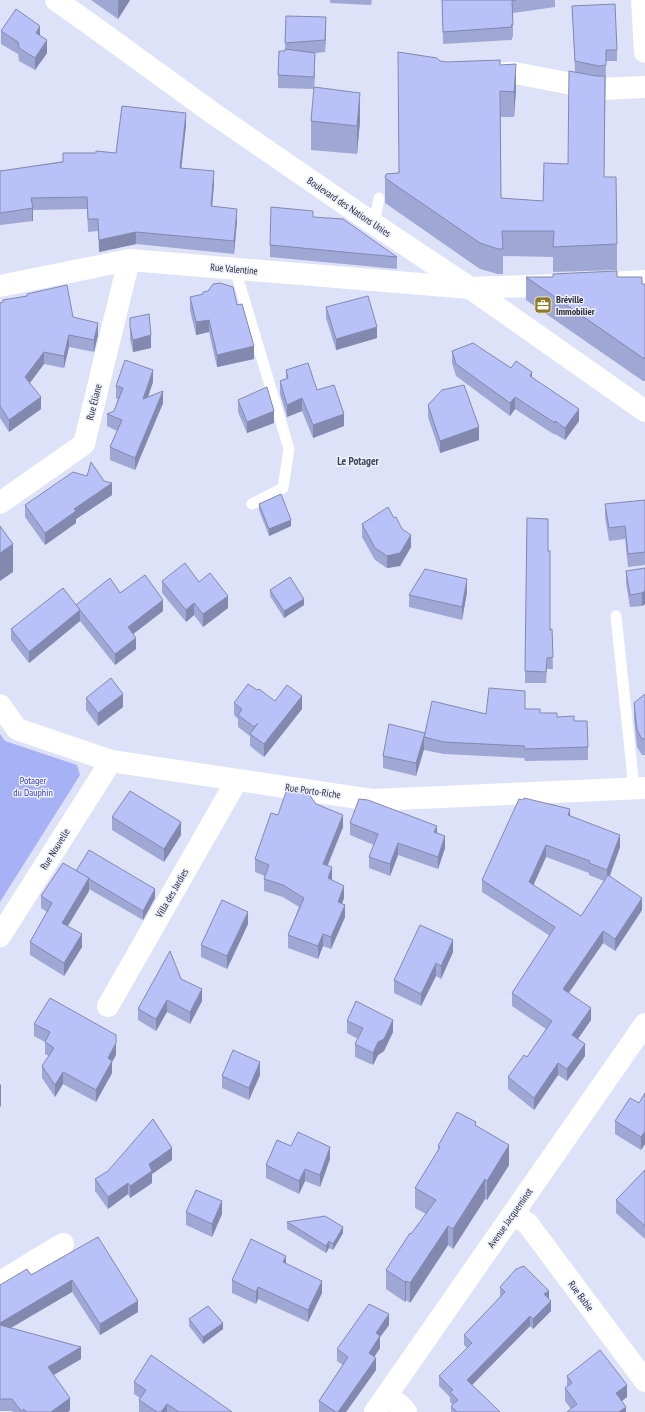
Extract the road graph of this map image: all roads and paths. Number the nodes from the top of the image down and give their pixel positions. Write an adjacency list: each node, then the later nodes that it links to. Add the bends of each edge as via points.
1 (56, 0): 7 (street, Boulevard des Nations Unies, via 195,101)
2 (642, 0): 3 (street)
3 (645, 52)
4 (469, 74): 5 (street, via 515,73 598,89)
5 (645, 87)
6 (379, 198): 7 (lane)
7 (374, 224): 12 (street, Boulevard des Nations Unies)
8 (129, 260): 9 (street, Rue Valentine); 11 (street, Rue Valentine); 14 (street, Rue Éliane, via 84,444)
9 (235, 269): 12 (street, Rue Valentine); 15 (lane, via 289,449 283,488)
10 (645, 281): 12 (street, Rue Valentine)
11 (0, 286)
12 (470, 288): 13 (street, Boulevard des Nations Unies)
13 (645, 410)
14 (0, 504)
15 (252, 504)
16 (616, 616): 20 (lane)
17 (0, 705): 18 (street, Rue Porto-Riche, via 17,729)
18 (111, 762): 19 (street, Rue Porto-Riche); 21 (street, Rue Nouvelle)
19 (237, 780): 20 (street, Rue Porto-Riche, via 372,800); 22 (street, Villa des Jardies)
20 (639, 788)
21 (0, 936)
22 (108, 1006)
23 (645, 1024): 24 (street, Avenue Jacqueminot)
24 (514, 1214): 27 (street, Rue Babie, via 528,1224); 28 (street, Avenue Jacqueminot)
25 (63, 1244): 26 (street)
26 (0, 1282)
27 (645, 1381)
28 (380, 1404): 29 (street, via 400,1406)
29 (406, 1412)

